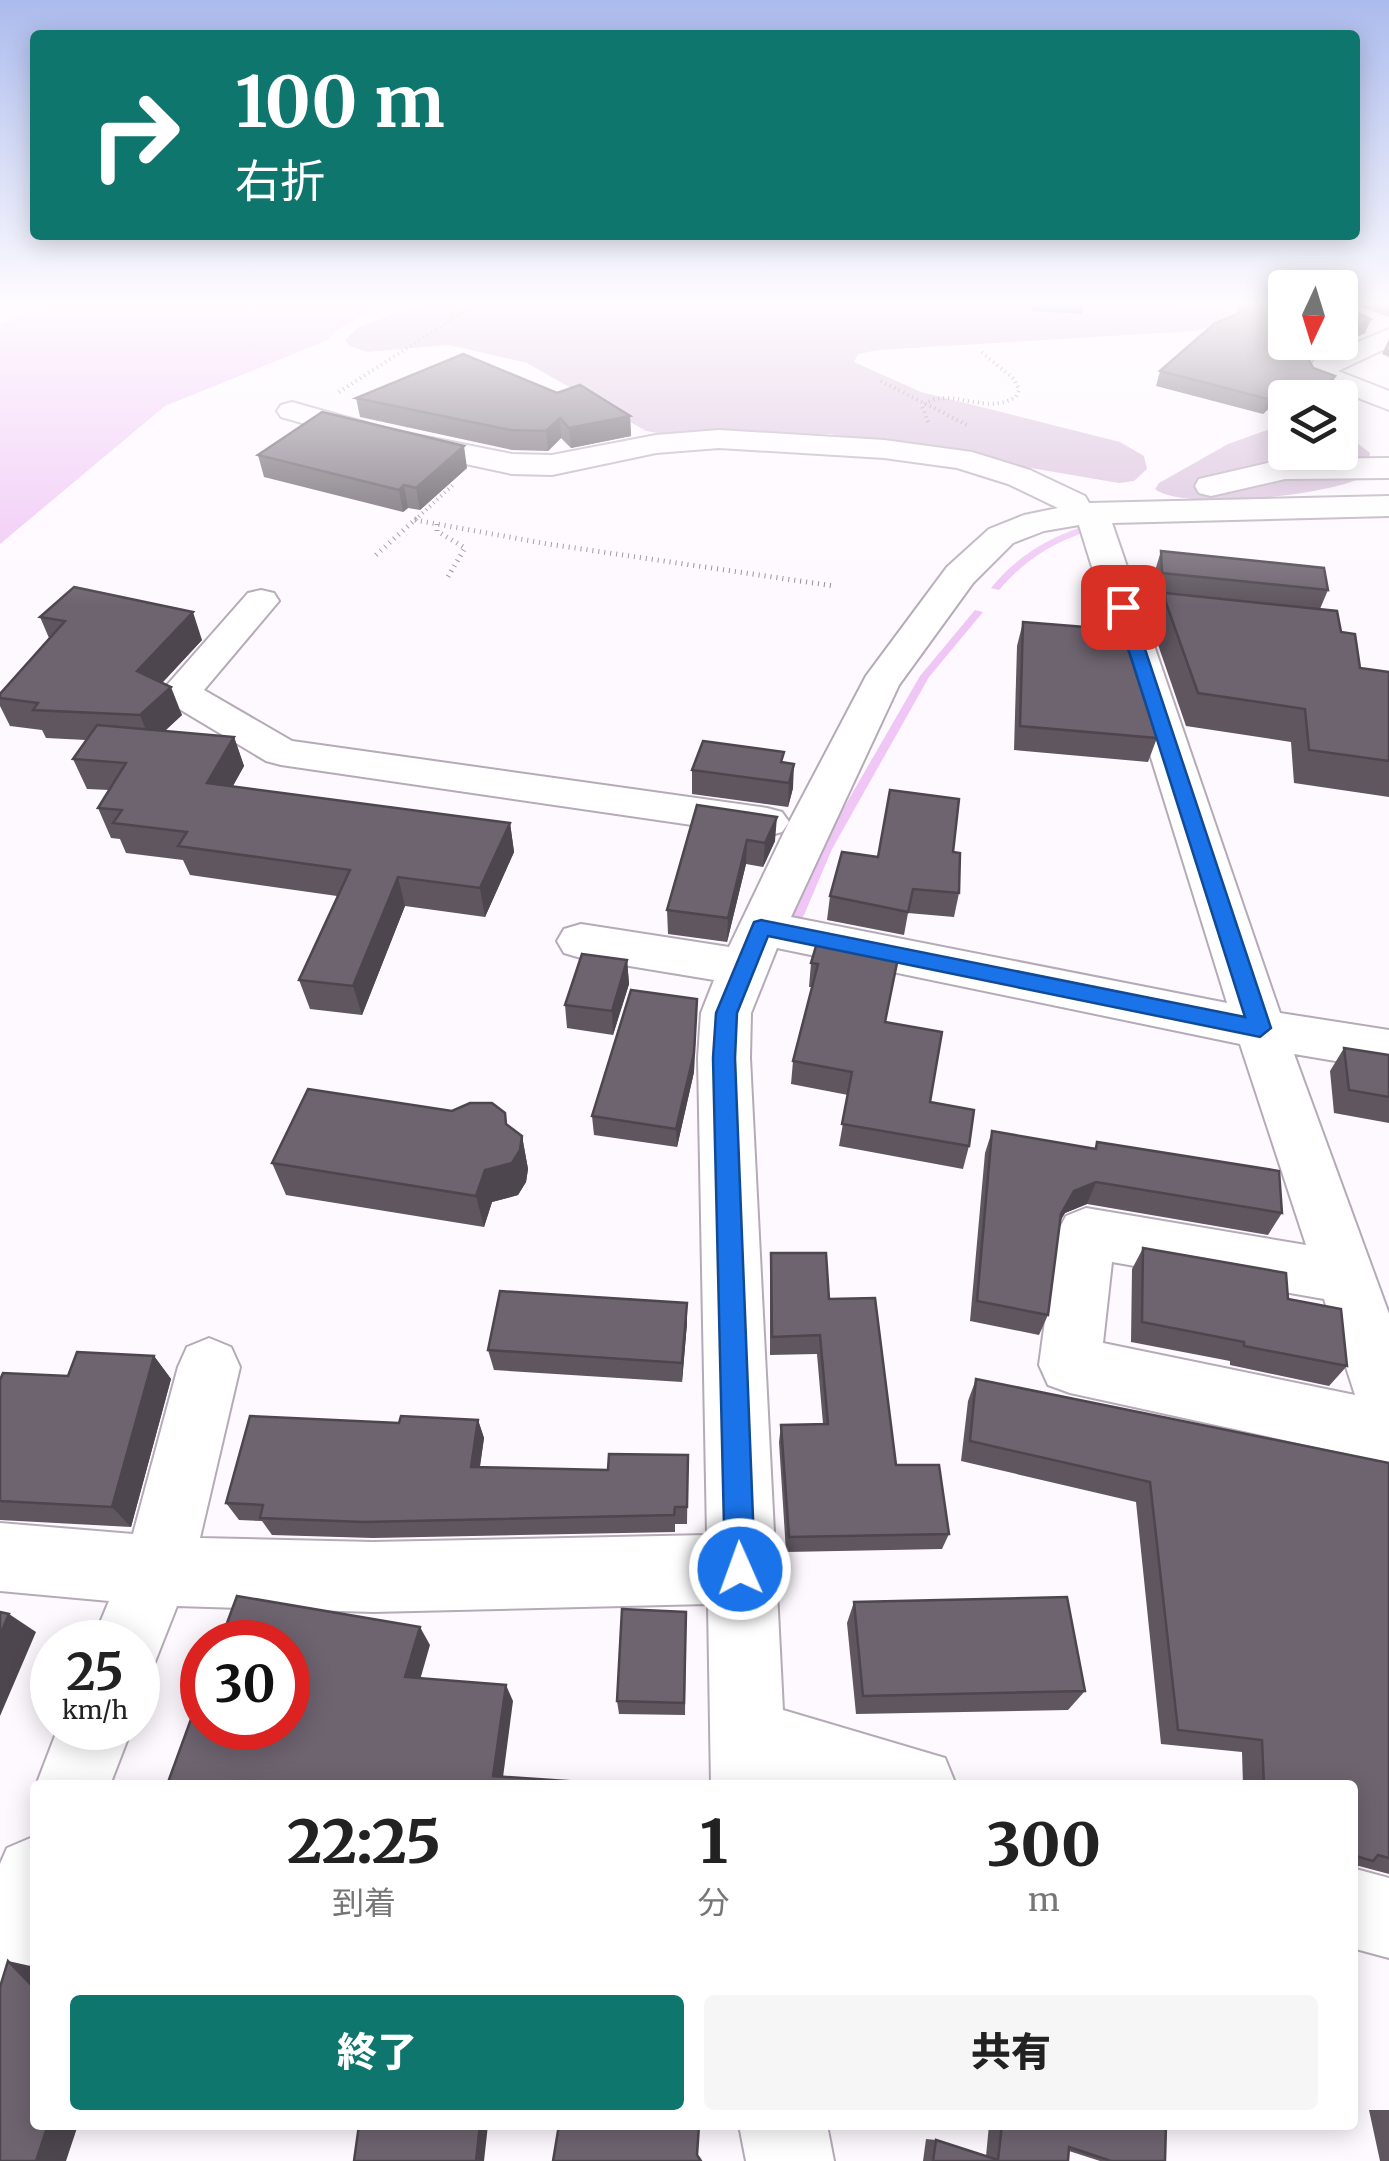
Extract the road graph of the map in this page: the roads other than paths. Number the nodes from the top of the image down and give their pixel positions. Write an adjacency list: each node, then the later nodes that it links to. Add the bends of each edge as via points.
1 (298, 413): 2 (street)
2 (386, 438): 3 (street, via 345,441); 4 (street)
3 (319, 453)
4 (467, 455): 6 (street); 8 (street, via 552,465 718,439 838,444 960,459 1019,478)
5 (1389, 468): 8 (street, via 1285,469)
6 (415, 473)
7 (1389, 506): 8 (street)
8 (1075, 510): 10 (street, via 1001,536 960,575 880,684); 13 (street, via 1141,609)
9 (261, 601): 10 (street, via 180,693 280,752)
10 (808, 828): 12 (street)
11 (580, 941): 12 (street)
12 (752, 947): 13 (street); 20 (street, via 726,1013 724,1058)
13 (1260, 1028): 14 (street); 15 (street)
14 (1389, 1050)
15 (1346, 1278): 17 (street); 18 (street, via 1086,1233 1070,1365)
16 (209, 1367): 21 (street)
17 (1389, 1401)
18 (1389, 1432)
19 (0, 1558): 21 (street)
20 (740, 1569): 21 (street, via 373,1577); 24 (street)
21 (156, 1571): 22 (street)
22 (137, 1620)
23 (86, 1750): 25 (street)
24 (749, 1761): 26 (street)
25 (74, 1780)
26 (883, 1780)
27 (30, 1888): 30 (street)
28 (1358, 1910): 29 (street)
29 (1389, 1918)
30 (0, 1960)
31 (784, 2130): 32 (street)
32 (790, 2161)

